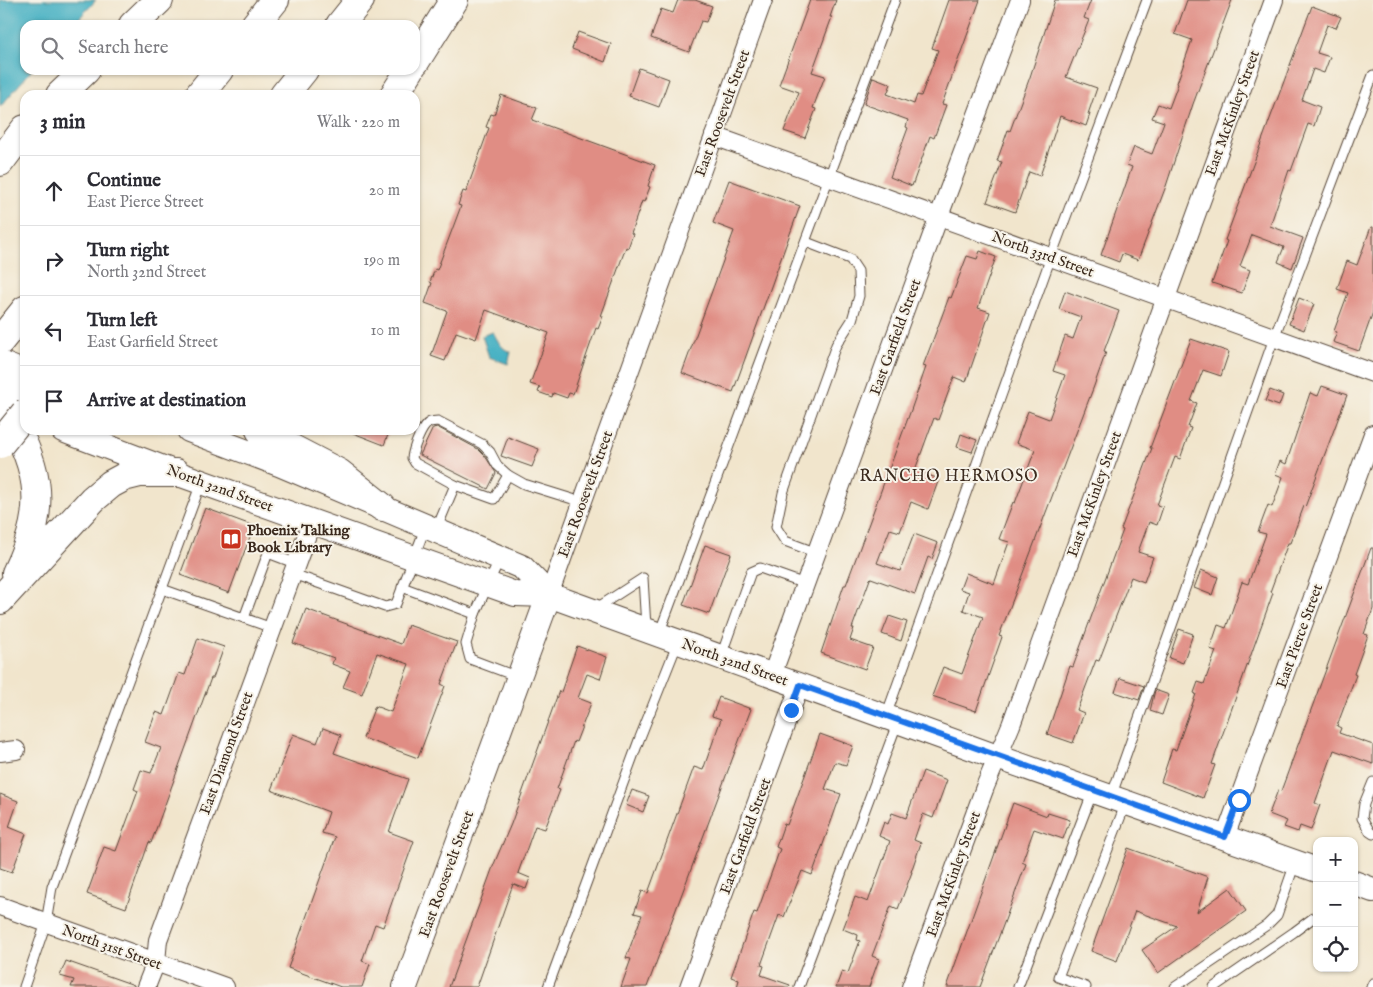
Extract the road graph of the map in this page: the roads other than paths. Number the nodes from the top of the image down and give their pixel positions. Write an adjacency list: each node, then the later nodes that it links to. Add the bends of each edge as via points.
1 (158, 0): 10 (highway)
2 (274, 0): 11 (highway)
3 (360, 0): 12 (highway)
4 (454, 0): 13 (highway)
5 (763, 0): 25 (street, East Roosevelt Street)
6 (895, 0): 28 (lane)
7 (1020, 0): 29 (street, East Garfield Street)
8 (1147, 0): 31 (lane)
9 (1274, 0): 32 (street, East McKinley Street)
10 (138, 20)
11 (259, 20)
12 (344, 20)
13 (420, 54)
14 (81, 75): 19 (highway)
15 (215, 75): 20 (highway)
16 (300, 75): 21 (highway)
17 (407, 75): 22 (highway)
18 (1373, 75): 34 (lane)
19 (65, 90)
20 (203, 90)
21 (288, 90)
22 (397, 90)
23 (20, 133): 26 (highway)
24 (20, 136): 27 (highway)
25 (714, 136): 28 (street, North 33rd Street); 49 (street, East Roosevelt Street)
26 (0, 151)
27 (0, 162)
28 (830, 178): 29 (street, North 33rd Street); 30 (lane)
29 (939, 216): 31 (street, North 33rd Street); 53 (street, East Garfield Street)
30 (806, 242): 53 (lane, via 850,260 858,271 859,287 852,320 836,345 783,493 776,527 785,541); 67 (lane)
31 (1051, 257): 32 (street, North 33rd Street); 72 (lane)
32 (1164, 298): 34 (street, North 33rd Street); 73 (street, East McKinley Street)
33 (20, 316): 35 (highway)
34 (1274, 338): 36 (street, North 33rd Street); 75 (lane)
35 (0, 341)
36 (1373, 373)
37 (11, 394): 38 (highway); 44 (highway, bridge)
38 (20, 428)
39 (1373, 434): 77 (street, East Pierce Street)
40 (22, 435): 62 (highway, via 32,464 37,507 26,552)
41 (76, 435): 45 (main road, North 32nd Street)
42 (202, 435): 50 (main road, North 32nd Street)
43 (266, 435): 50 (highway, via 339,473)
44 (0, 444)
45 (176, 473): 47 (main road, North 32nd Street); 62 (highway, via 140,474 124,477 112,484 93,499)
46 (508, 475): 48 (lane, via 494,500); 48 (lane, via 482,444 438,421 430,422 418,440 412,458 415,463); 49 (lane, via 524,484)
47 (202, 482): 51 (main road, North 32nd Street); 60 (lane)
48 (455, 485): 52 (lane)
49 (582, 502): 61 (street, East Roosevelt Street)
50 (382, 507): 52 (main road, North 32nd Street)
51 (312, 521): 54 (main road, North 32nd Street); 56 (street, East Diamond Street)
52 (431, 528): 54 (lane); 55 (main road, North 32nd Street)
53 (817, 553): 57 (street, East Garfield Street)
54 (414, 558): 58 (main road, North 32nd Street); 59 (lane)
55 (500, 558): 58 (lane); 61 (main road, North 32nd Street, via 522,567)
56 (295, 569): 59 (lane, via 385,607 396,604); 65 (lane, via 268,553); 66 (street, East Diamond Street)
57 (805, 584): 68 (lane, via 760,568 750,572); 69 (street, East Garfield Street)
58 (489, 585): 61 (main road, North 32nd Street, via 515,594); 64 (lane)
59 (402, 587): 64 (lane)
60 (162, 589): 65 (lane); 81 (lane, via 52,887)
61 (549, 594): 63 (main road, North 32nd Street); 70 (main road, East Roosevelt Street)
62 (0, 600)
63 (592, 611): 67 (main road, North 32nd Street); 67 (lane, via 643,578)
64 (475, 614): 70 (lane, via 466,644 470,659)
65 (244, 618): 66 (lane)
66 (272, 628): 82 (street, East Diamond Street, via 158,940)
67 (661, 635): 68 (main road, North 32nd Street); 88 (lane, via 640,740)
68 (720, 657): 69 (main road, North 32nd Street)
69 (772, 675): 71 (main road, North 32nd Street)
70 (518, 677): 87 (main road, East Roosevelt Street)
71 (800, 685): 72 (main road, North 32nd Street); 89 (street, East Garfield Street)
72 (892, 719): 73 (main road, North 32nd Street); 90 (lane)
73 (997, 757): 75 (main road, North 32nd Street); 91 (street, East McKinley Street)
74 (1373, 782): 76 (lane, via 1362,818)
75 (1110, 797): 77 (main road, North 32nd Street); 92 (lane); 93 (lane, via 1110,843 1058,978)
76 (1373, 834)
77 (1225, 837): 78 (main road, North 32nd Street)
78 (1306, 866): 94 (lane, via 1277,915 1267,925)
79 (0, 906): 81 (street, North 31st Street)
80 (1313, 918): 95 (lane)
81 (46, 923): 82 (street, North 31st Street); 84 (lane)
82 (156, 962): 85 (street, East Diamond Street); 86 (street, North 31st Street)
83 (1373, 983): 96 (lane)
84 (24, 987)
85 (146, 987)
86 (225, 987)
87 (405, 987)
88 (548, 987)
89 (689, 987)
90 (800, 987)
91 (911, 987)
92 (1018, 987)
93 (1086, 987)
94 (1175, 987)
95 (1214, 987)
96 (1371, 987)

